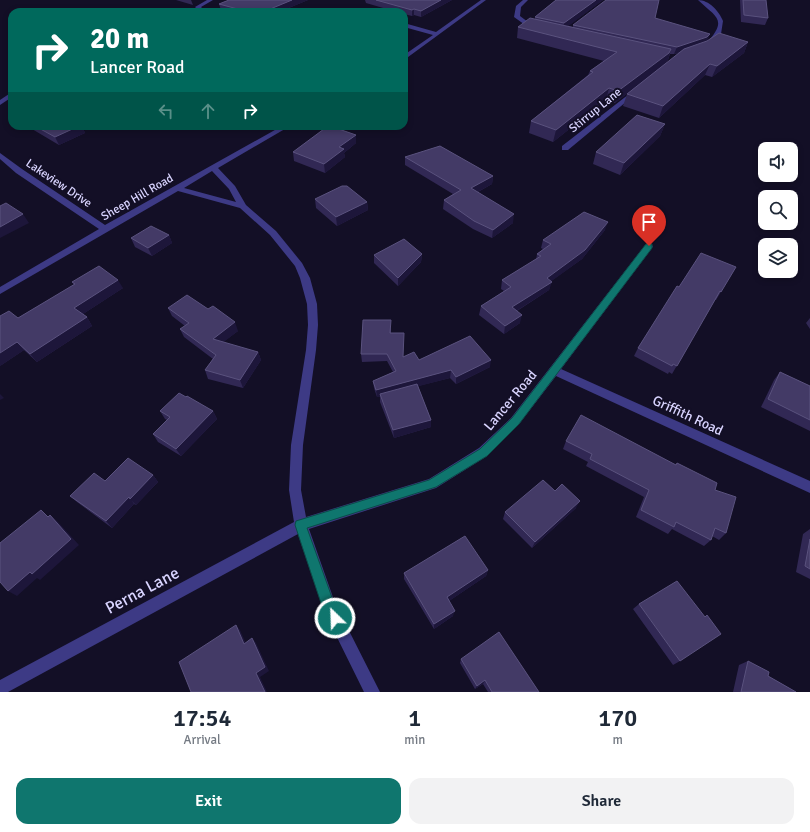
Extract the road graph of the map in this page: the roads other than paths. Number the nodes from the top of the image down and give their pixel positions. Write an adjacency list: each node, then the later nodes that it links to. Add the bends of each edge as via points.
1 (211, 0): 5 (street)
2 (484, 0): 8 (street)
3 (526, 0): 7 (street, via 519,6 517,18 530,26)
4 (700, 0): 9 (street, via 717,12 720,21 719,33)
5 (199, 8)
6 (408, 26): 8 (street)
7 (543, 29)
8 (437, 34): 10 (street)
9 (707, 47)
10 (408, 55)
11 (644, 85): 13 (street, Stirrup Lane)
12 (280, 130): 15 (street, Sheep Hill Road)
13 (565, 148)
14 (0, 155): 18 (street, Lakeview Drive)
15 (213, 168): 16 (street, Sheep Hill Road); 17 (street, via 232,188)
16 (178, 188): 17 (street); 18 (street, Sheep Hill Road)
17 (243, 206): 23 (street, via 273,233 299,265 312,304 311,350 297,452 295,490)
18 (105, 229): 20 (street, Sheep Hill Road)
19 (649, 246): 21 (street, Lancer Road)
20 (0, 291)
21 (554, 370): 22 (street, Griffith Road); 23 (street, Lancer Road, via 515,421 483,452 432,484)
22 (810, 487)
23 (300, 525): 24 (street, Perna Lane); 25 (street, via 329,606)
24 (0, 688)
25 (372, 692)

